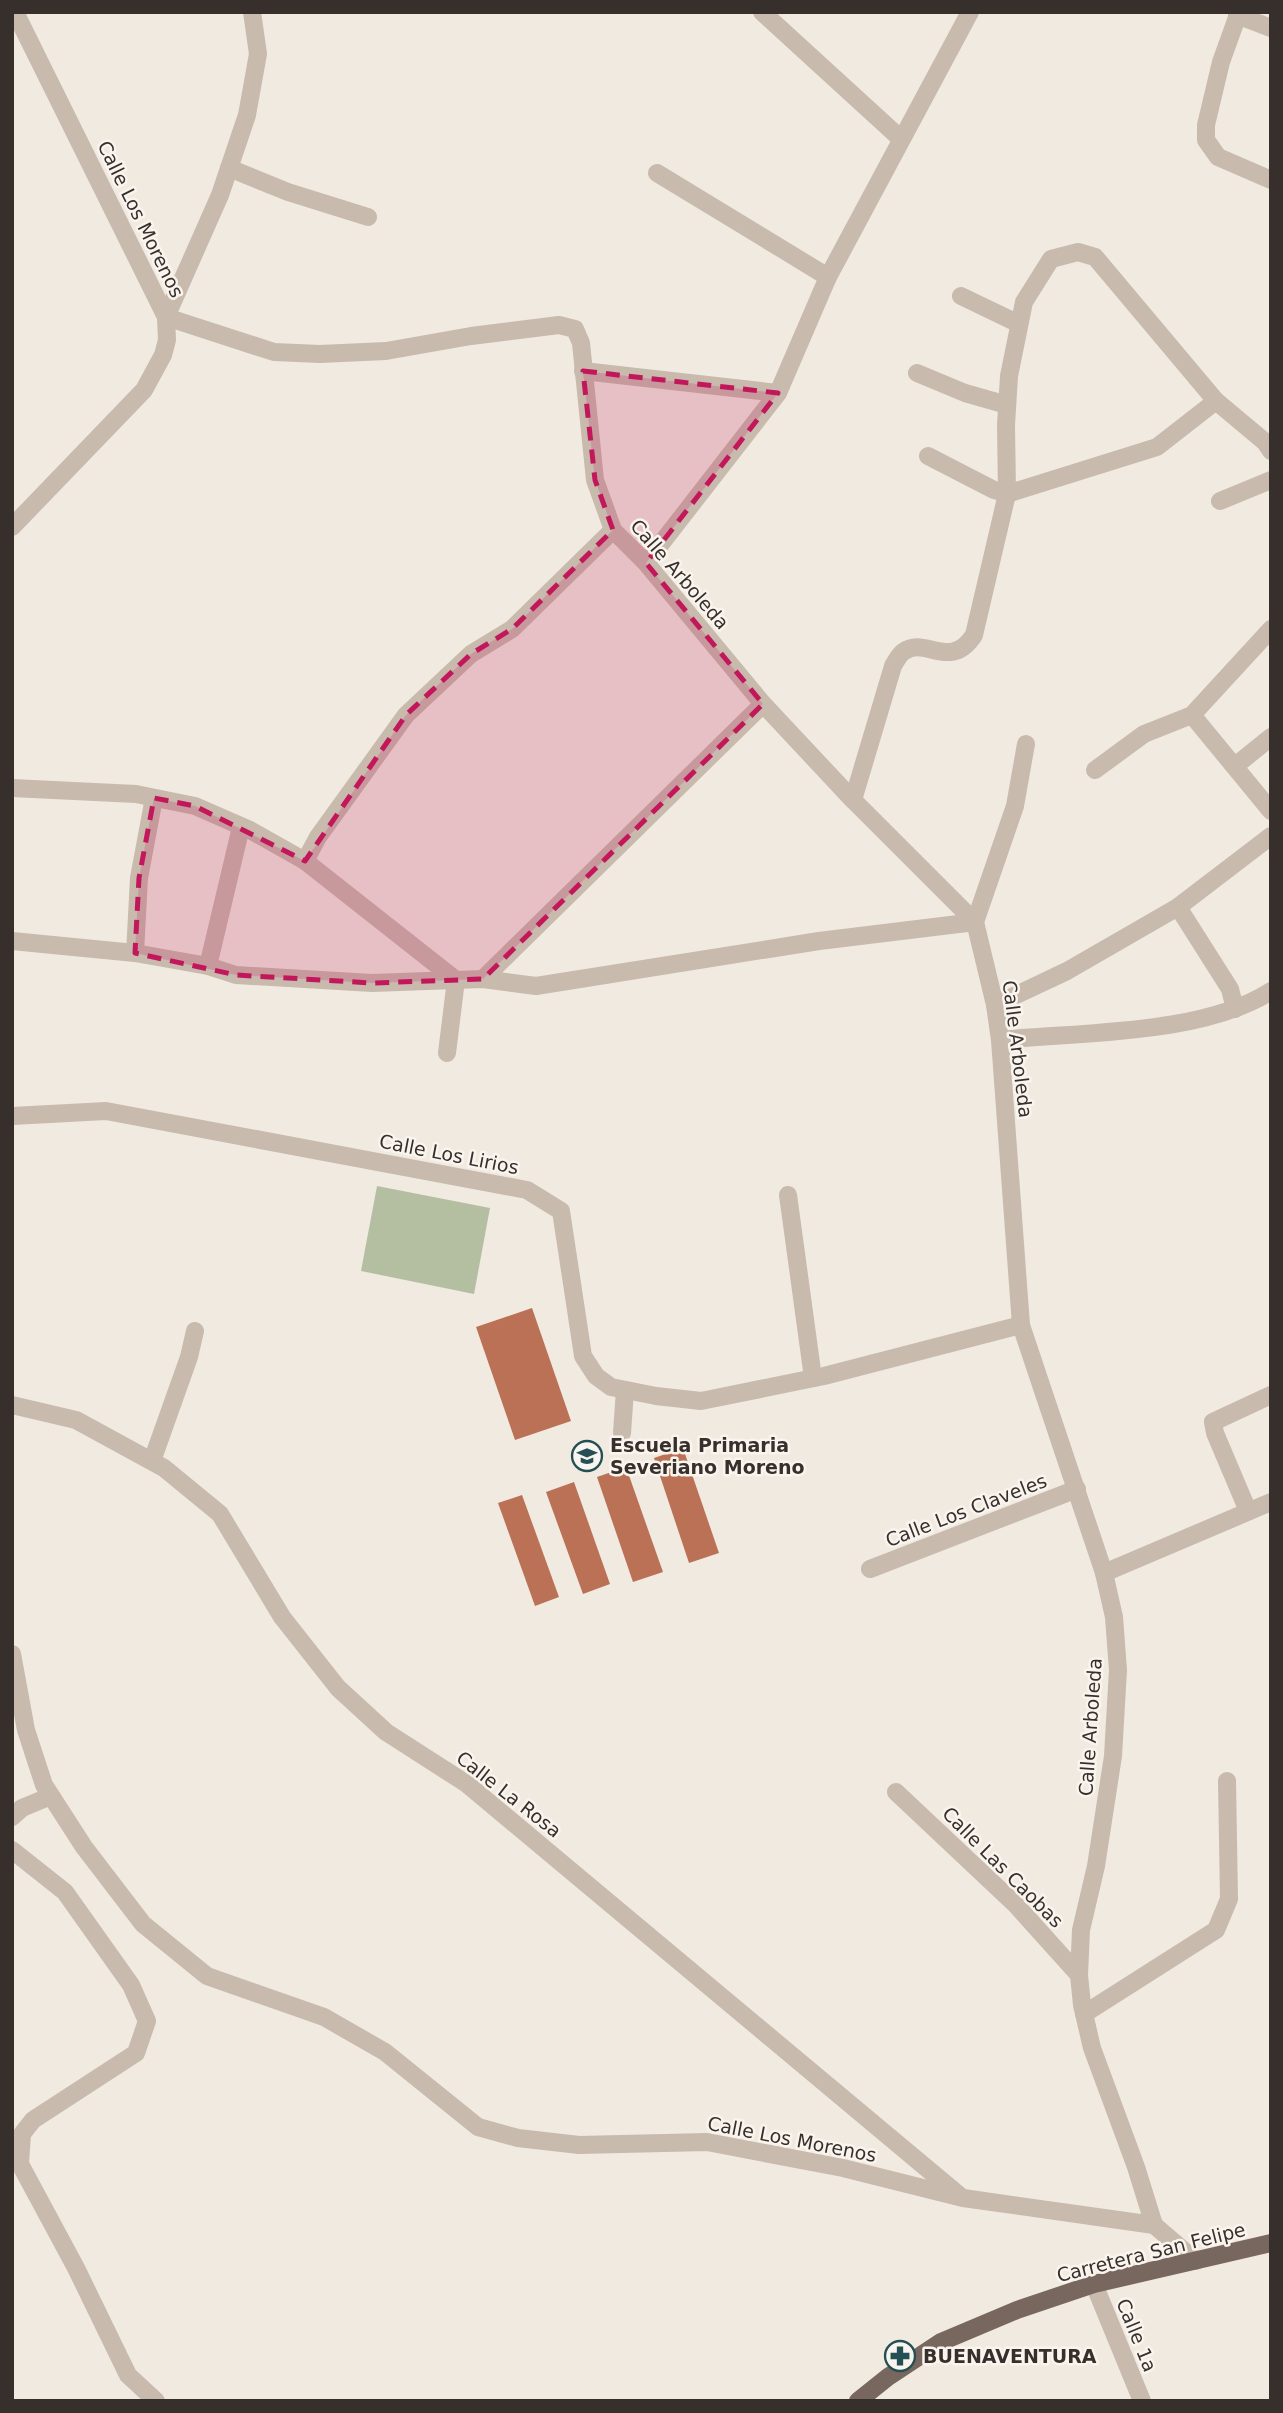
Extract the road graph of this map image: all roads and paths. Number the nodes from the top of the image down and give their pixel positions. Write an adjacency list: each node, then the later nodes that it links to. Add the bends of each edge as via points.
1 (15, 12): 14 (street, Calle Los Morenos)
2 (252, 12): 8 (street, via 258,54 247,115)
3 (762, 12): 7 (street)
4 (970, 12): 7 (street)
5 (1238, 13): 6 (street); 10 (street, via 1221,62 1206,140 1217,157)
6 (1271, 28)
7 (901, 139): 12 (street)
8 (229, 168): 11 (street); 14 (street)
9 (657, 173): 12 (street)
10 (1271, 180)
11 (368, 217)
12 (828, 277): 18 (street)
13 (961, 296): 15 (street)
14 (166, 317): 16 (street, Calle Arboleda, via 274,352 320,354 386,351 559,325 575,329); 26 (street, Calle Los Morenos, via 165,347 144,390)
15 (1019, 324): 19 (street, via 1024,302 1051,259 1078,252 1095,257); 20 (street)
16 (583, 371): 18 (street); 28 (street, Calle Arboleda, via 595,480)
17 (917, 373): 20 (street)
18 (778, 393): 29 (street)
19 (1216, 401): 21 (street); 24 (street, via 1157,447)
20 (1007, 405): 24 (street)
21 (1271, 451)
22 (928, 456): 24 (street)
23 (1271, 480): 25 (street)
24 (1007, 494): 39 (street, via 974,635 966,647 952,652 911,648 901,652)
25 (1220, 500)
26 (20, 507): 27 (street, Calle Los Morenos)
27 (12, 527)
28 (613, 530): 29 (street, Calle Arboleda); 43 (street, via 512,629 471,654 406,715 318,836)
29 (646, 562): 31 (street, Calle Arboleda)
30 (1271, 629): 32 (street)
31 (763, 704): 39 (street, Calle Arboleda); 49 (street)
32 (1192, 715): 35 (street); 36 (street, via 1144,734)
33 (1271, 737): 35 (street)
34 (1026, 744): 45 (street, via 1015,806)
35 (1235, 766): 40 (street)
36 (1095, 770)
37 (12, 788): 38 (street)
38 (154, 798): 41 (street, via 195,806); 47 (street, via 139,878)
39 (853, 800): 45 (street, Calle Arboleda)
40 (1271, 811)
41 (241, 827): 43 (street); 48 (street)
42 (1271, 836): 44 (street)
43 (305, 861): 50 (street)
44 (1178, 907): 52 (street, via 1067,971); 53 (street, via 1230,989)
45 (975, 922): 49 (street, via 819,941 536,986); 52 (street, Calle Arboleda)
46 (12, 942): 47 (street)
47 (135, 953): 48 (street)
48 (208, 966): 50 (street, via 236,975 372,983)
49 (483, 979): 50 (street)
50 (456, 980): 55 (street)
51 (1271, 991): 53 (street)
52 (995, 1005): 54 (street, Calle Arboleda)
53 (1235, 1009): 54 (street, via 1166,1026)
54 (1000, 1040): 58 (street, Calle Arboleda)
55 (447, 1053)
56 (12, 1116): 61 (street, Calle Los Lirios, via 106,1111 527,1190 562,1211 583,1356 596,1376)
57 (788, 1195): 60 (street)
58 (1021, 1325): 60 (street, Calle Los Lirios); 66 (street, Calle Arboleda)
59 (195, 1331): 65 (street)
60 (813, 1378): 61 (street, Calle Los Lirios, via 701,1401)
61 (625, 1390): 64 (street)
62 (1271, 1395): 68 (street, via 1213,1422)
63 (12, 1405): 65 (street, Calle La Rosa, via 76,1420)
64 (622, 1433)
65 (152, 1461): 79 (street, Calle La Rosa, via 220,1514 282,1617 338,1688 386,1732 467,1784)
66 (1077, 1489): 69 (street, Calle Los Claveles); 70 (street, Calle Arboleda)
67 (1271, 1502): 68 (street)
68 (1248, 1511): 70 (street)
69 (870, 1569)
70 (1104, 1573): 77 (street, Calle Arboleda, via 1114,1617 1118,1670 1113,1756 1081,1930)
71 (12, 1654): 74 (street, Calle Los Morenos, via 26,1730)
72 (1227, 1782): 78 (street, via 1229,1899 1216,1930)
73 (896, 1792): 77 (street, Calle Las Caobas, via 1016,1905)
74 (51, 1796): 75 (street); 79 (street, Calle Los Morenos, via 143,1924 207,1976 324,2017 385,2052 478,2127 518,2138 579,2145 707,2141)
75 (12, 1817)
76 (12, 1850): 84 (street, via 65,1892 131,1985 147,2021 136,2053 33,2120 22,2134 20,2164 128,2375)
77 (1079, 1975): 78 (street, Calle Arboleda)
78 (1084, 2014): 80 (street, Calle Arboleda)
79 (963, 2198): 80 (street, Calle Los Morenos)
80 (1153, 2225): 82 (street)
81 (1271, 2243): 82 (main road, Carretera San Felipe)
82 (1196, 2262): 83 (main road, Carretera San Felipe)
83 (1094, 2284): 85 (main road, Carretera San Felipe, via 941,2342); 86 (street, Calle 1a)
84 (156, 2401)
85 (858, 2401)
86 (1142, 2401)

